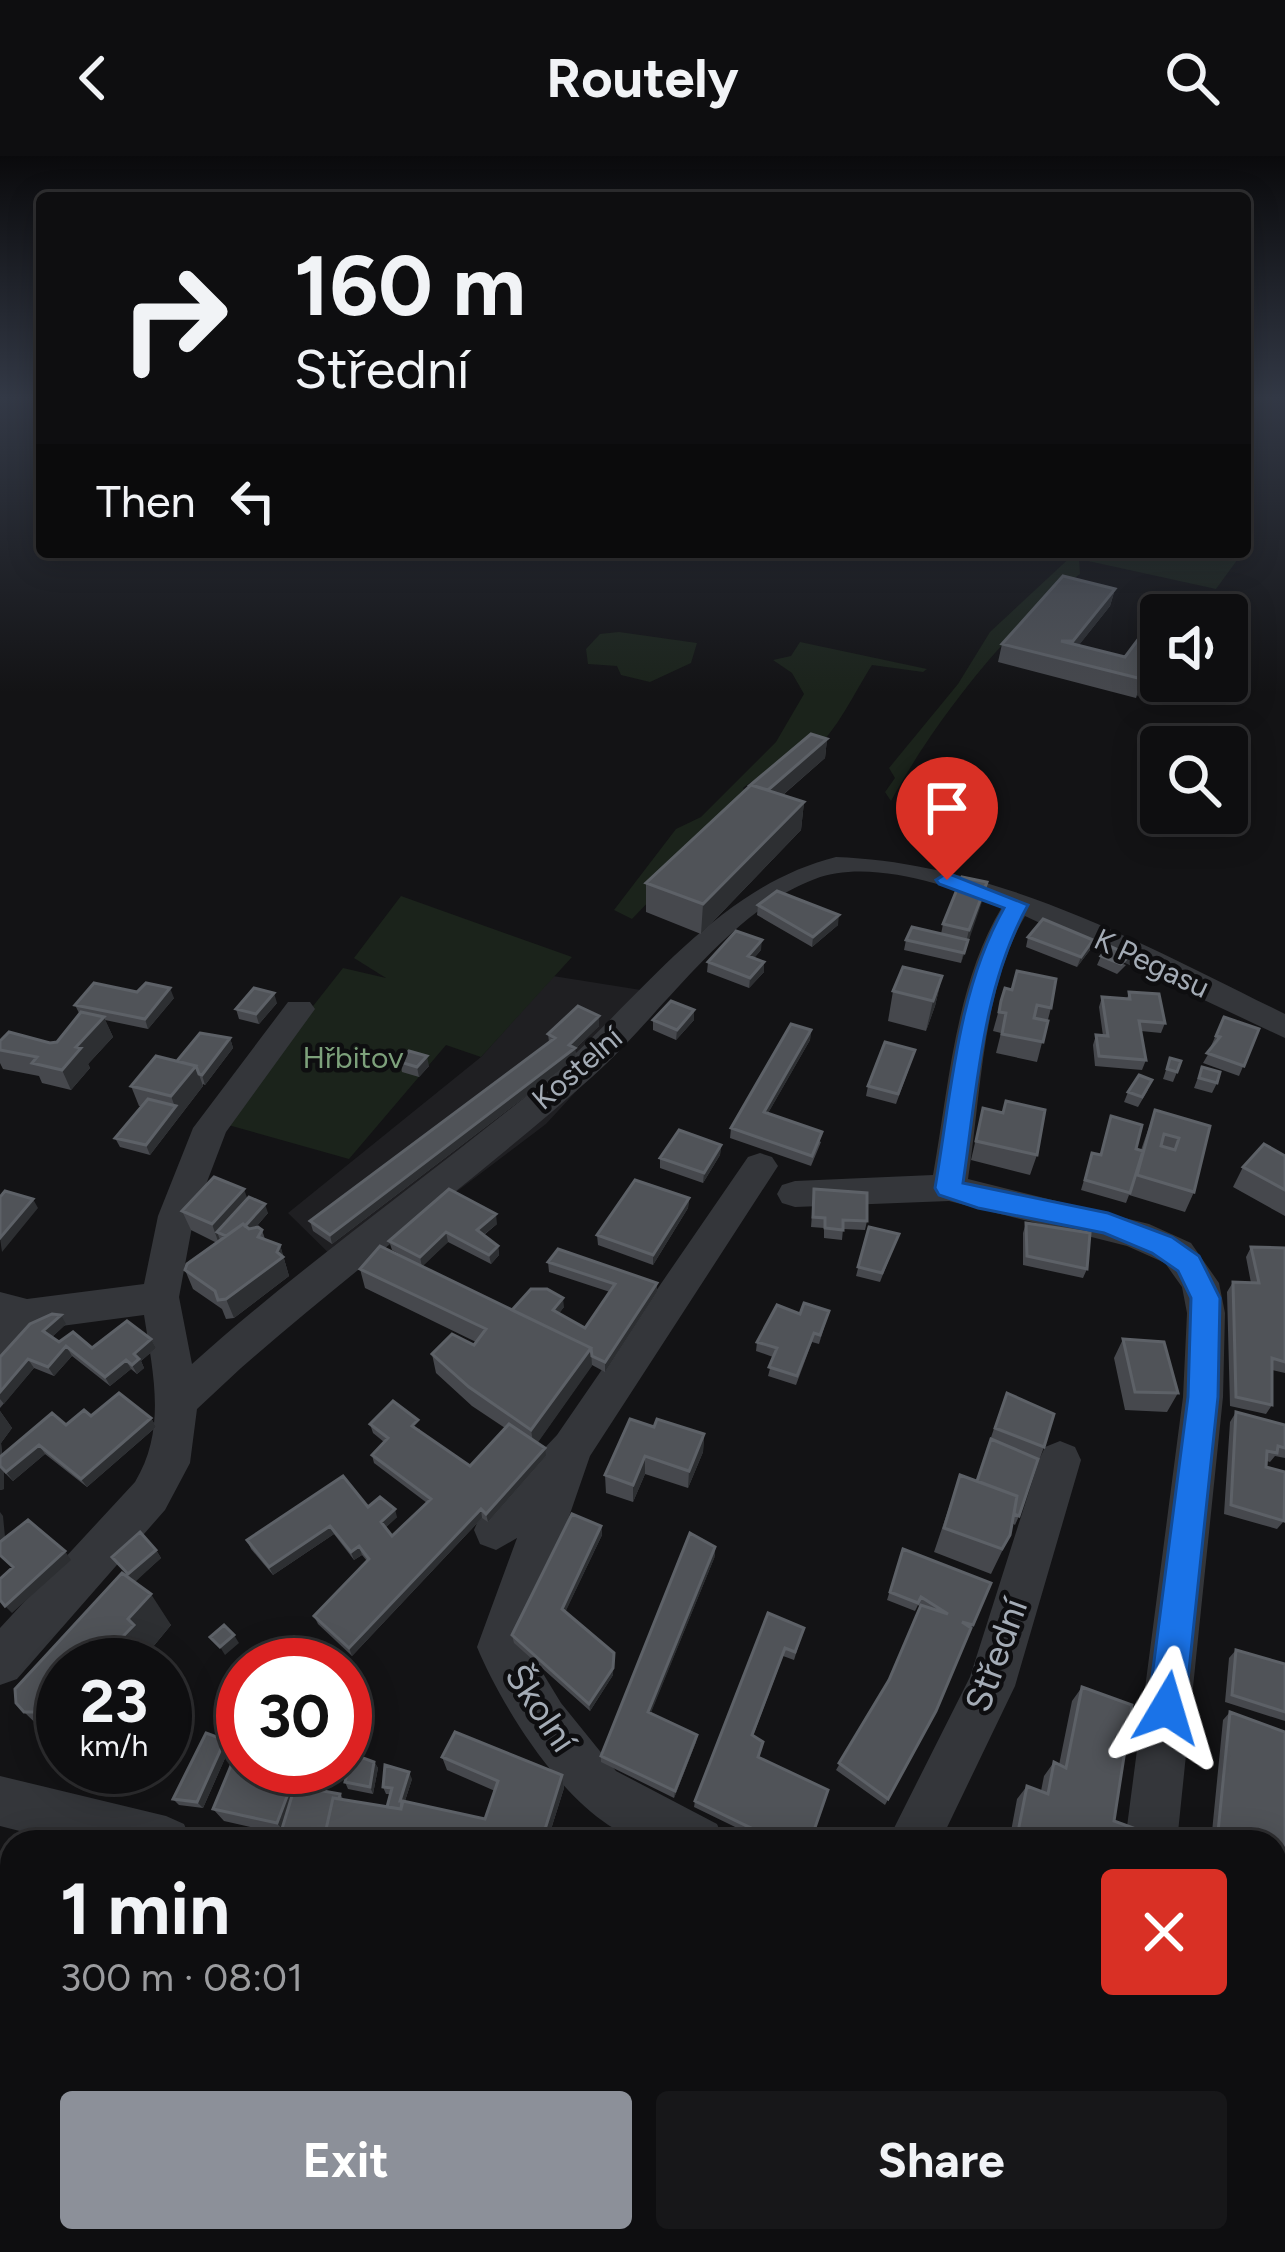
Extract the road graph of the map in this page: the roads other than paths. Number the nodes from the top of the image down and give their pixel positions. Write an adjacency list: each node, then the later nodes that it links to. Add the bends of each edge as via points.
1 (1017, 905): 3 (street, K Pegasu); 5 (street, via 979,1005); 10 (street, Kostelní, via 878,867 838,865 795,877 684,962 583,1068 262,1322)
2 (299, 1009): 7 (street, via 210,1128 176,1216)
3 (1285, 1027)
4 (760, 1166): 11 (street, Školní)
5 (949, 1188): 6 (street); 19 (street, via 1122,1228 1178,1253 1201,1283 1203,1397)
6 (795, 1194)
7 (160, 1297): 8 (street); 10 (street)
8 (13, 1312): 9 (street)
9 (0, 1353)
10 (178, 1401): 14 (street, via 169,1463 150,1496)
11 (572, 1448): 13 (street, Školní); 17 (street, Školní, via 500,1647 598,1789)
12 (1060, 1460): 18 (street, Střední, via 991,1686)
13 (496, 1530)
14 (0, 1662)
15 (0, 1801): 16 (street)
16 (117, 1830)
17 (676, 1830)
18 (919, 1830)
19 (1152, 1830)

